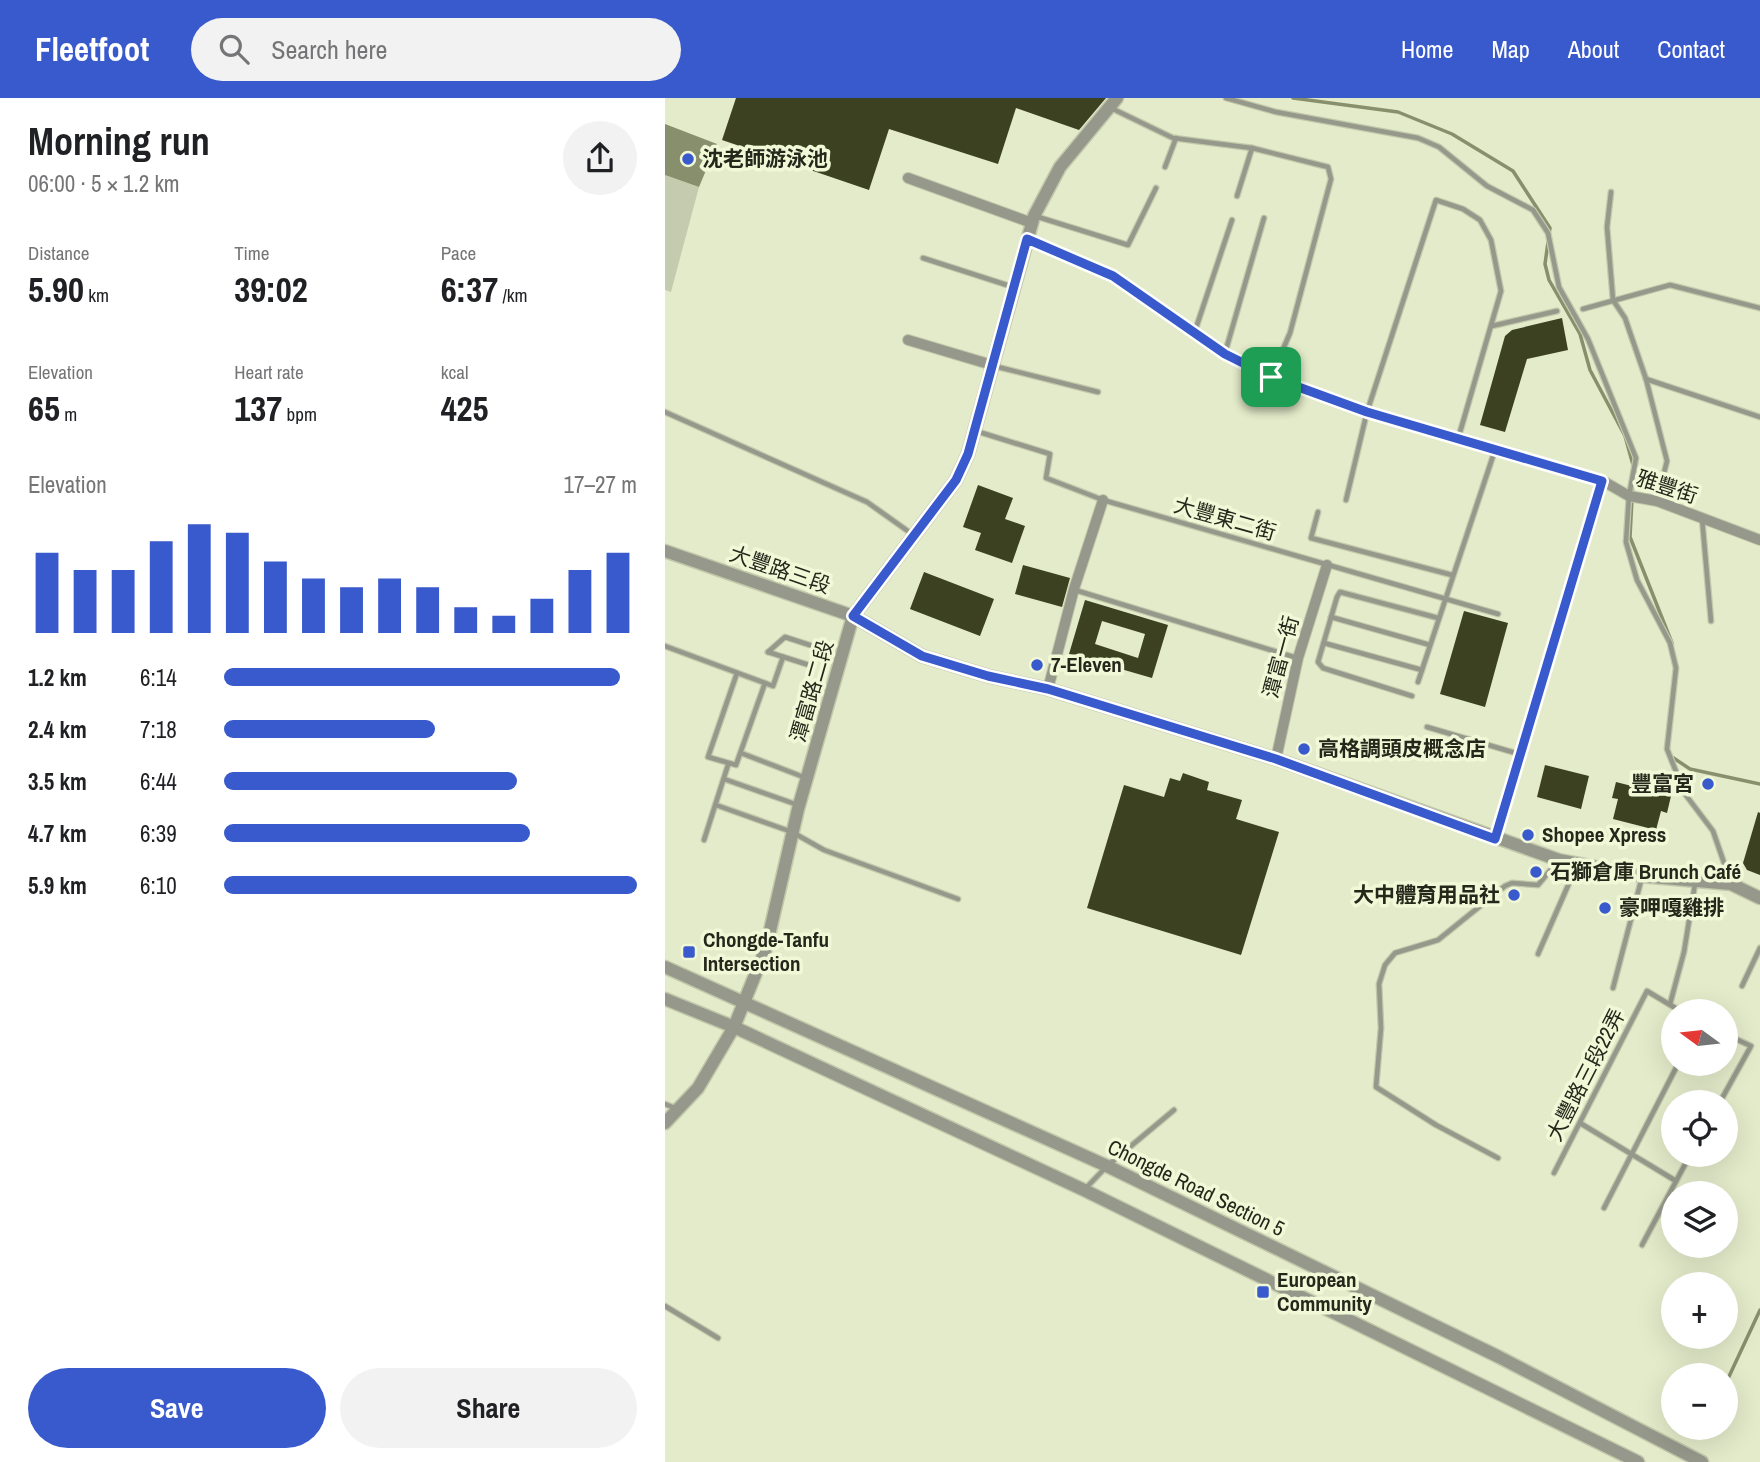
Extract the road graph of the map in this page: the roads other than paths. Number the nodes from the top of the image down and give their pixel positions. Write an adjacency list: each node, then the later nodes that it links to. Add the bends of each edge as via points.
1 (1226, 98): 35 (lane, via 1276,112 1418,138 1439,147 1487,186 1533,210 1548,233 1559,287 1588,339 1626,427 1636,458)
2 (1113, 102): 3 (lane); 11 (street, 潭富路二段, via 1060,167)
3 (1177, 138): 4 (lane); 5 (lane)
4 (1252, 148): 9 (lane); 25 (lane, via 1328,167 1331,179 1290,333)
5 (1165, 167)
6 (908, 178): 11 (street)
7 (1156, 188): 11 (lane, via 1128,245)
8 (1611, 191): 16 (lane, via 1607,227)
9 (1237, 196)
10 (1264, 218): 23 (lane)
11 (1033, 220): 13 (street, 潭富路二段)
12 (1232, 220): 21 (lane)
13 (1027, 239): 15 (street, 潭富路二段); 21 (street, 雅豐街, via 1113,276)
14 (923, 258): 15 (lane)
15 (1014, 287): 24 (street, 潭富路二段)
16 (1613, 300): 17 (lane, via 1670,285); 18 (lane); 26 (lane, via 1625,318)
17 (1760, 308)
18 (1583, 309)
19 (1557, 311): 20 (lane)
20 (1492, 326): 29 (lane, via 1501,291 1491,240 1480,220 1436,200); 32 (lane)
21 (1195, 331): 23 (street, 雅豐街)
22 (908, 340): 24 (street)
23 (1225, 354): 25 (street, 雅豐街)
24 (992, 365): 27 (lane); 31 (street, 潭富路二段)
25 (1271, 377): 29 (street, 雅豐街)
26 (1646, 379): 30 (lane); 38 (lane, via 1667,461)
27 (1098, 393)
28 (665, 412): 41 (lane, via 867,502)
29 (1367, 412): 32 (street, 雅豐街); 37 (lane)
30 (1760, 417)
31 (974, 431): 36 (lane, 大豐東二街, via 1050,454 1046,478); 41 (street, 潭富路二段, via 956,480)
32 (1458, 439): 33 (street, 雅豐街)
33 (1496, 449): 34 (street, 雅豐街); 45 (lane)
34 (1602, 481): 35 (street, 雅豐街); 68 (street)
35 (1629, 496): 38 (street, 雅豐街); 82 (lane, via 1629,559 1670,643 1676,668 1667,749 1685,794 1713,831)
36 (1103, 500): 44 (lane, 大豐東二街); 46 (street)
37 (1346, 500)
38 (1657, 501): 40 (street, 雅豐街)
39 (1318, 512): 45 (lane, via 1311,538)
40 (1702, 518): 42 (street, 雅豐街); 52 (lane)
41 (913, 535): 49 (street, 潭富路二段)
42 (1760, 540)
43 (665, 551): 49 (street, 大豐路三段)
44 (1327, 565): 47 (lane, 大豐東二街); 58 (street, 潭富一街)
45 (1452, 575): 47 (lane)
46 (1074, 589): 58 (lane); 64 (street)
47 (1445, 598): 48 (lane, 大豐東二街); 51 (lane)
48 (1497, 614)
49 (853, 616): 64 (street, 大豐路三段, via 922,656); 72 (street, 潭富路二段)
50 (1331, 617): 51 (lane, via 1340,592); 53 (lane); 54 (lane)
51 (1438, 618): 54 (lane)
52 (1711, 621)
53 (1324, 643): 60 (lane); 65 (lane, via 1318,662 1323,668)
54 (1430, 645): 60 (lane)
55 (665, 646): 61 (lane)
56 (825, 650): 57 (lane, via 786,637 768,652)
57 (783, 657): 59 (lane); 63 (lane, via 773,686)
58 (1298, 658): 69 (street, 潭富一街)
59 (812, 666)
60 (1422, 670): 62 (lane)
61 (737, 673): 63 (lane); 70 (lane, via 708,757)
62 (1418, 682)
63 (765, 683): 67 (lane)
64 (1048, 689): 69 (street, 大豐路三段)
65 (1412, 696)
66 (1427, 727): 68 (lane)
67 (741, 752): 70 (lane, via 736,765); 72 (lane)
68 (1520, 755): 76 (street)
69 (1276, 759): 76 (street, 大豐路三段)
70 (728, 765): 71 (lane)
71 (723, 779): 73 (lane); 74 (lane)
72 (806, 779): 74 (street, 潭富路二段)
73 (716, 805): 75 (lane); 77 (lane)
74 (799, 806): 75 (street, 潭富路二段)
75 (792, 832): 84 (lane, via 824,850); 93 (street, 潭富路二段, via 766,948)
76 (1495, 839): 78 (street, 大豐路三段)
77 (704, 841)
78 (1559, 860): 79 (street, 大豐路三段); 104 (lane, via 1538,885 1505,886 1438,940 1395,953 1379,984 1376,1087)
79 (1577, 865): 80 (street, 大豐路三段); 86 (lane)
80 (1642, 876): 81 (street, 大豐路三段); 89 (lane)
81 (1695, 879): 82 (street, 大豐路三段); 92 (lane)
82 (1731, 884): 83 (street, 大豐路三段)
83 (1760, 898)
84 (958, 899)
85 (1760, 948): 88 (lane)
86 (1538, 954)
87 (665, 967): 93 (street, Chongde Road Section 5)
88 (1742, 986)
89 (1613, 988)
90 (665, 999): 94 (street)
91 (1661, 999): 101 (lane, 大豐路三段22弄, via 1647,991)
92 (1671, 999)
93 (745, 1001): 94 (street, 潭富路二段); 105 (street, Chongde Road Section 5)
94 (734, 1027): 99 (street, 潭富路二段, via 698,1088); 109 (street)
95 (1738, 1040): 96 (lane, via 1751,1046)
96 (1738, 1069)
97 (1672, 1076): 103 (lane)
98 (665, 1104): 99 (lane)
99 (679, 1109): 102 (street, 潭富路二段)
100 (1174, 1110): 105 (lane)
101 (1580, 1123): 103 (lane); 107 (lane, 大豐路三段22弄)
102 (665, 1124)
103 (1632, 1153): 108 (lane); 110 (lane)
104 (1498, 1158)
105 (1107, 1166): 109 (lane); 116 (street, Chongde Road Section 5, via 1499,1357)
106 (1684, 1167): 108 (lane)
107 (1554, 1173)
108 (1676, 1181)
109 (1084, 1190): 115 (street)
110 (1604, 1208)
111 (1661, 1209): 112 (lane)
112 (1642, 1245)
113 (665, 1306): 114 (lane)
114 (718, 1338)
115 (1638, 1462)
116 (1702, 1462)

